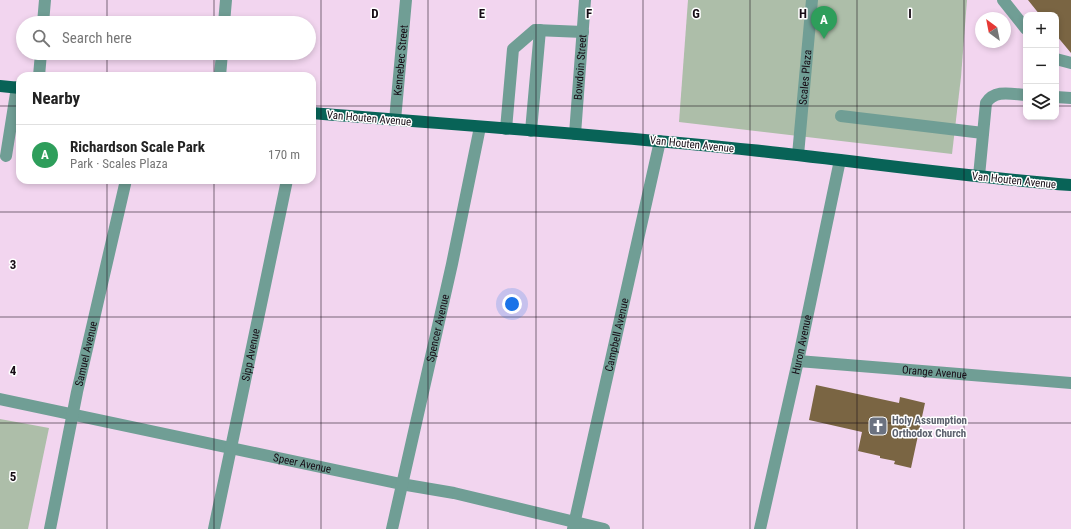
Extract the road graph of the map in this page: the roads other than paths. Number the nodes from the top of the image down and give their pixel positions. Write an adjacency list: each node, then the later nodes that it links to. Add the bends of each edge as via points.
1 (45, 0): 7 (street)
2 (226, 0): 8 (street)
3 (406, 0): 26 (street, Kennebec Street)
4 (585, 0): 11 (street, Bowdoin Street)
5 (812, 0): 33 (street, Scales Plaza)
6 (1003, 0): 9 (street)
7 (44, 16)
8 (225, 16)
9 (1023, 25)
10 (540, 30): 11 (street); 28 (street, via 534,30 512,49); 29 (street)
11 (583, 32): 31 (street, Bowdoin Street)
12 (40, 60): 16 (street)
13 (221, 60): 17 (street)
14 (1059, 60): 15 (street)
15 (1071, 63)
16 (39, 72)
17 (220, 72)
18 (0, 86): 19 (main road)
19 (16, 87)
20 (1023, 95): 30 (street, via 1001,93 990,97 986,104)
21 (1059, 97): 23 (street)
22 (16, 98): 34 (street)
23 (1071, 98)
24 (316, 113): 26 (main road, Van Houten Avenue)
25 (841, 116): 30 (street)
26 (395, 120): 27 (main road, Van Houten Avenue)
27 (480, 127): 28 (main road, Van Houten Avenue); 45 (street, Spencer Avenue, via 452,264)
28 (506, 129): 29 (main road, Van Houten Avenue)
29 (531, 131): 31 (main road, Van Houten Avenue)
30 (983, 133): 36 (street)
31 (575, 134): 32 (main road, Van Houten Avenue)
32 (660, 141): 33 (main road, Van Houten Avenue); 46 (street, Campbell Avenue)
33 (798, 155): 35 (main road, Van Houten Avenue)
34 (6, 156)
35 (840, 160): 36 (main road, Van Houten Avenue); 40 (street, Huron Avenue)
36 (978, 176): 39 (main road, Van Houten Avenue)
37 (125, 184): 43 (street, Samuel Avenue)
38 (286, 184): 44 (street, Sipp Avenue)
39 (1071, 185)
40 (798, 361): 41 (street, Orange Avenue); 51 (street, Huron Avenue)
41 (1071, 383)
42 (0, 399): 43 (street, Speer Avenue)
43 (73, 415): 44 (street, Speer Avenue); 47 (street, Samuel Avenue)
44 (231, 448): 45 (street, Speer Avenue); 48 (street, Sipp Avenue)
45 (401, 484): 46 (street, Speer Avenue, via 454,493); 49 (street, Spencer Avenue)
46 (574, 526): 50 (street, Speer Avenue)
47 (50, 529)
48 (214, 529)
49 (392, 529)
50 (604, 529)
51 (760, 529)

